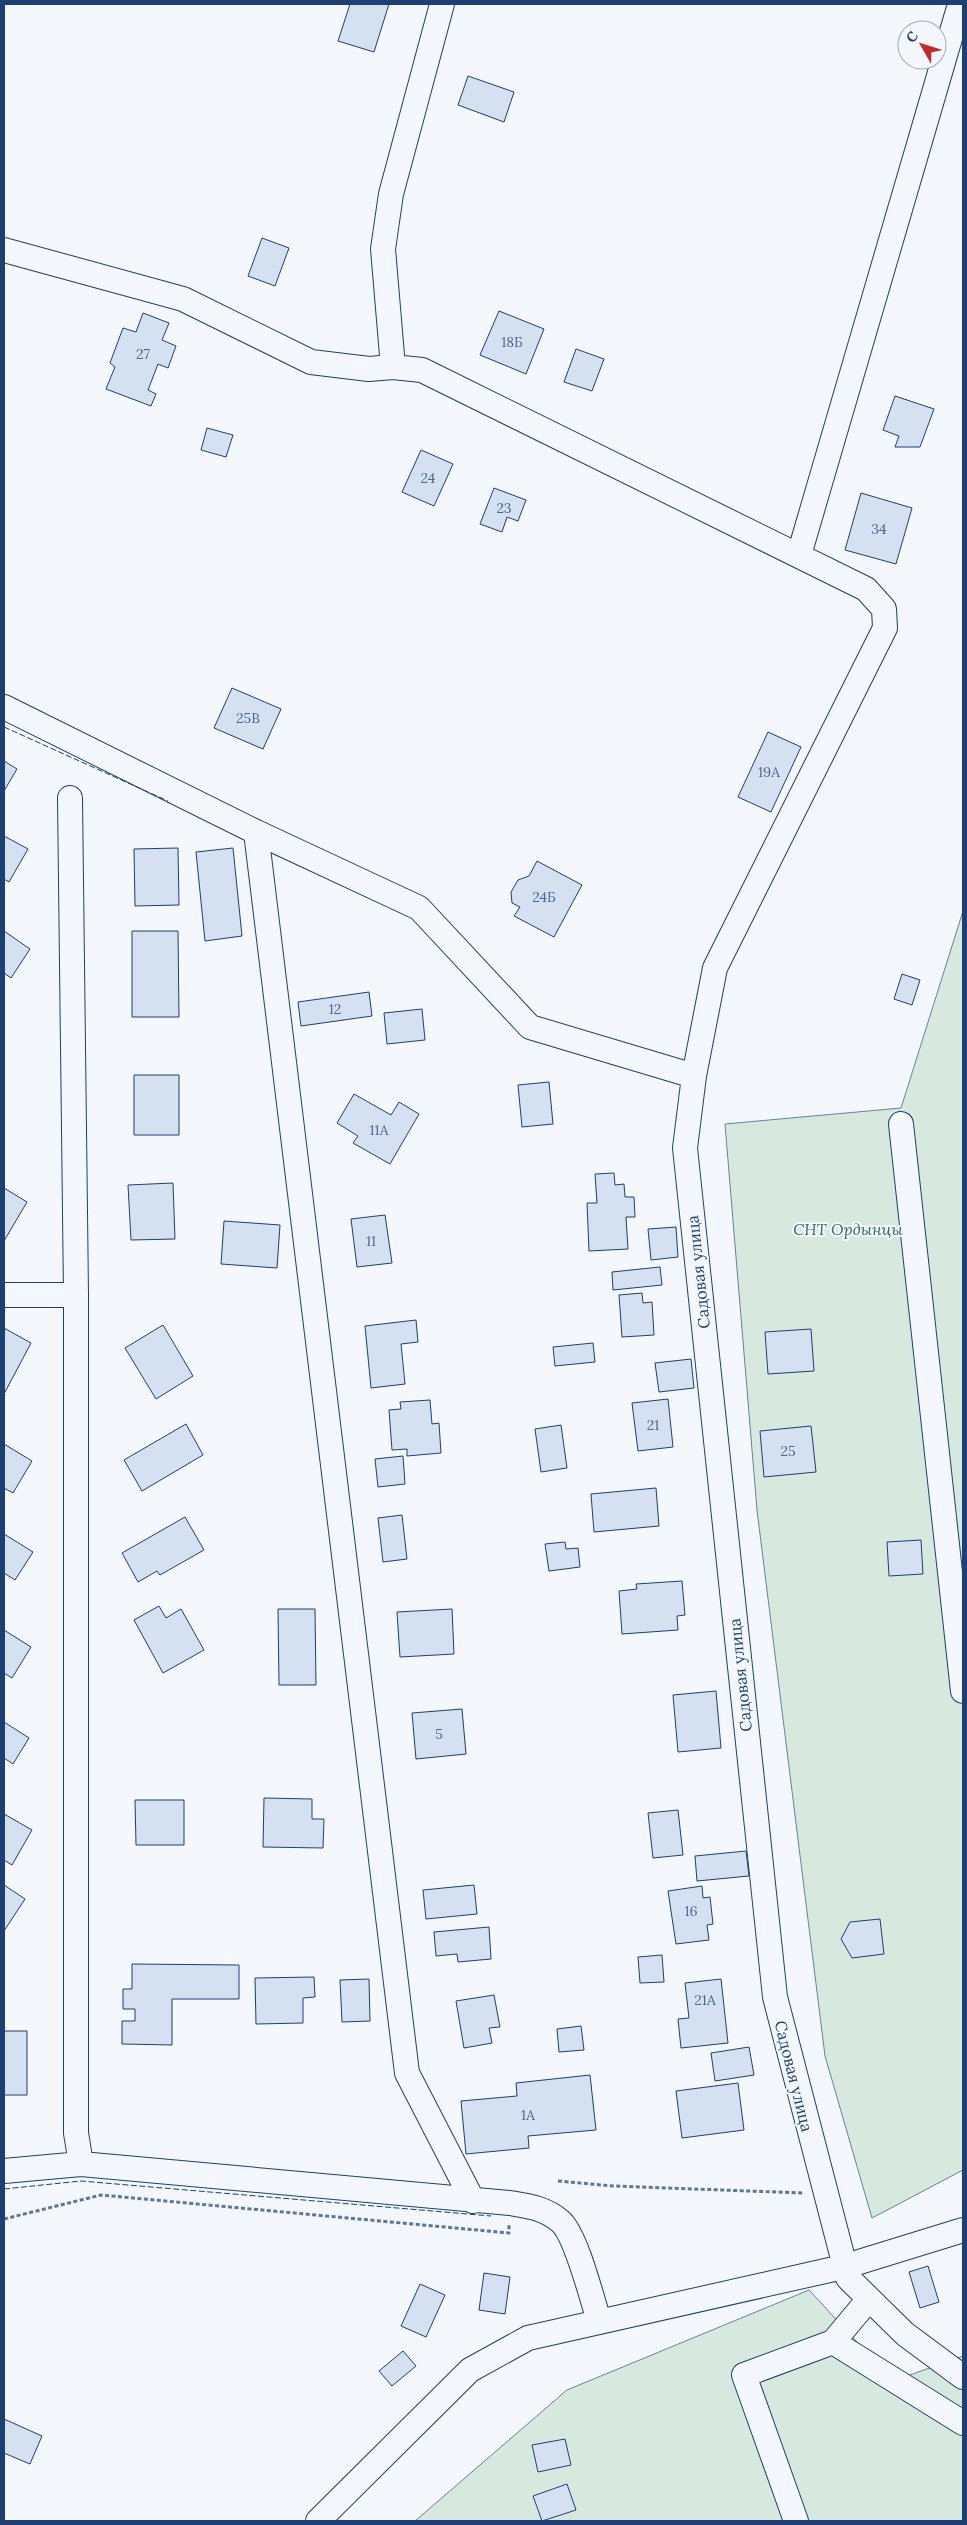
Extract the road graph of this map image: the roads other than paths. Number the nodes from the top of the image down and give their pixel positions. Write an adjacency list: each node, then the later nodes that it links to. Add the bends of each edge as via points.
1 (442, 4): 4 (street, via 391,194 384,240)
2 (960, 4): 5 (street)
3 (4, 250): 4 (street, Садовая улица, via 183,299 311,362 369,370)
4 (393, 367): 5 (street, Садовая улица, via 422,370)
5 (799, 555): 9 (street, Садовая улица, via 866,589 884,609 885,628 715,968)
6 (4, 707): 8 (street)
7 (70, 798): 12 (street)
8 (256, 832): 9 (street, via 420,908 530,1027); 16 (street, via 407,2073)
9 (694, 1076): 18 (street, Садовая улица, via 684,1148 772,1978)
10 (902, 1124): 13 (street)
11 (4, 1295): 12 (street)
12 (76, 1295): 14 (street, via 76,2133)
13 (963, 1691)
14 (81, 2164): 15 (street); 16 (street)
15 (4, 2171)
16 (473, 2201): 20 (street, via 539,2208 561,2222 573,2242)
17 (963, 2230): 18 (street)
18 (843, 2267): 19 (street, via 848,2278); 20 (street)
19 (869, 2299): 21 (street); 22 (street, via 905,2334)
20 (600, 2321): 24 (street, via 528,2338 470,2370)
21 (833, 2342): 23 (street); 25 (street, via 744,2375)
22 (963, 2377)
23 (963, 2423)
24 (318, 2521)
25 (796, 2521)

